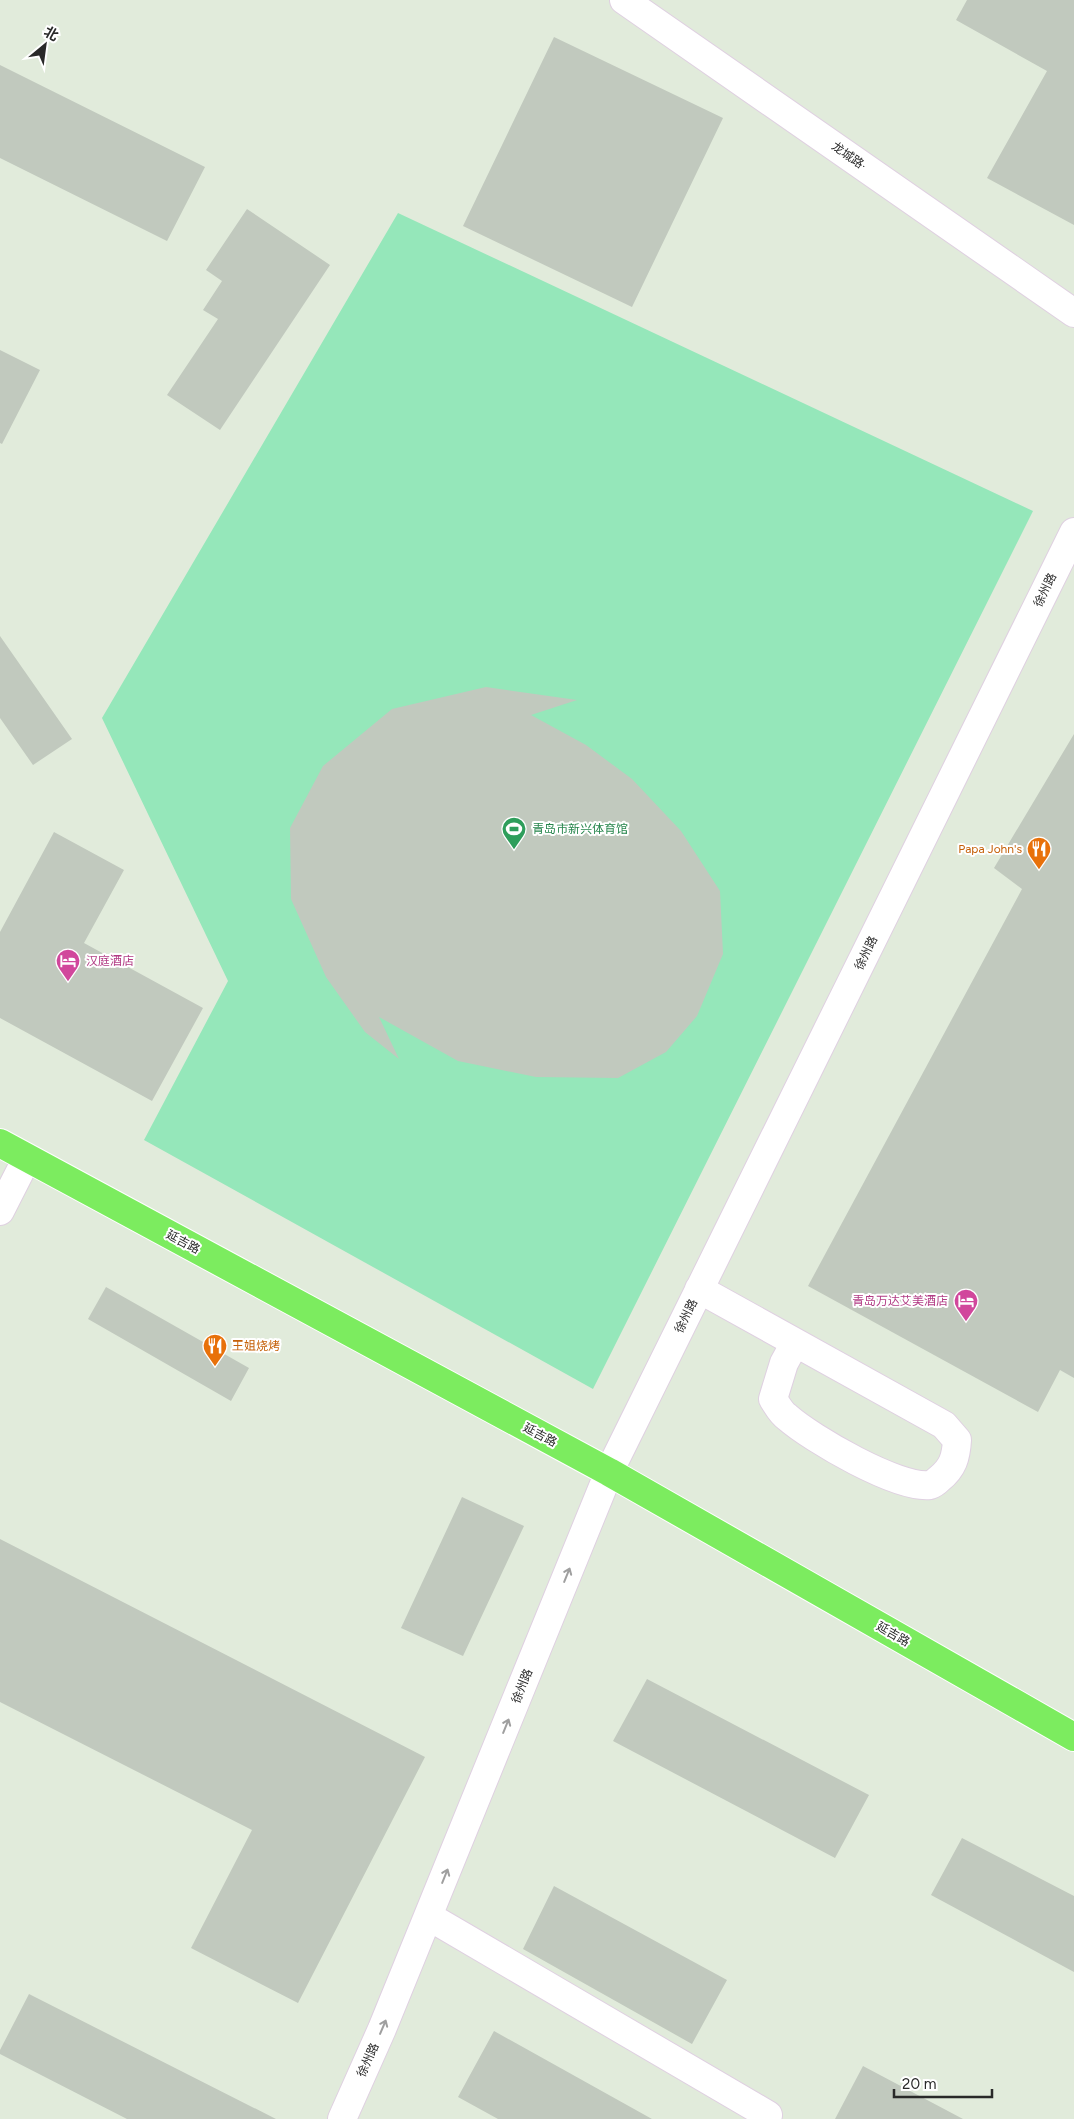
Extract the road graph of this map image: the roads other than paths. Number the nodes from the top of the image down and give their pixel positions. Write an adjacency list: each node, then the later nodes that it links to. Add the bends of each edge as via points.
1 (624, 0): 2 (street, 龙城路·)
2 (1074, 313)
3 (1074, 532): 7 (street, 徐州路)
4 (0, 1143): 5 (main road, 延吉路)
5 (27, 1158): 6 (street); 9 (main road, 延吉路)
6 (0, 1211)
7 (699, 1290): 8 (street); 9 (street, 徐州路)
8 (795, 1343): 8 (street, via 944,1425 957,1440 956,1458 949,1472 932,1485 914,1485 878,1472 825,1444 786,1417 773,1399 784,1363)
9 (609, 1472): 10 (main road, 延吉路); 11 (street, 徐州路, one-way to 9)
10 (1074, 1737)
11 (428, 1916): 12 (street); 13 (street, 徐州路, one-way to 11)
12 (768, 2115)
13 (342, 2119)

